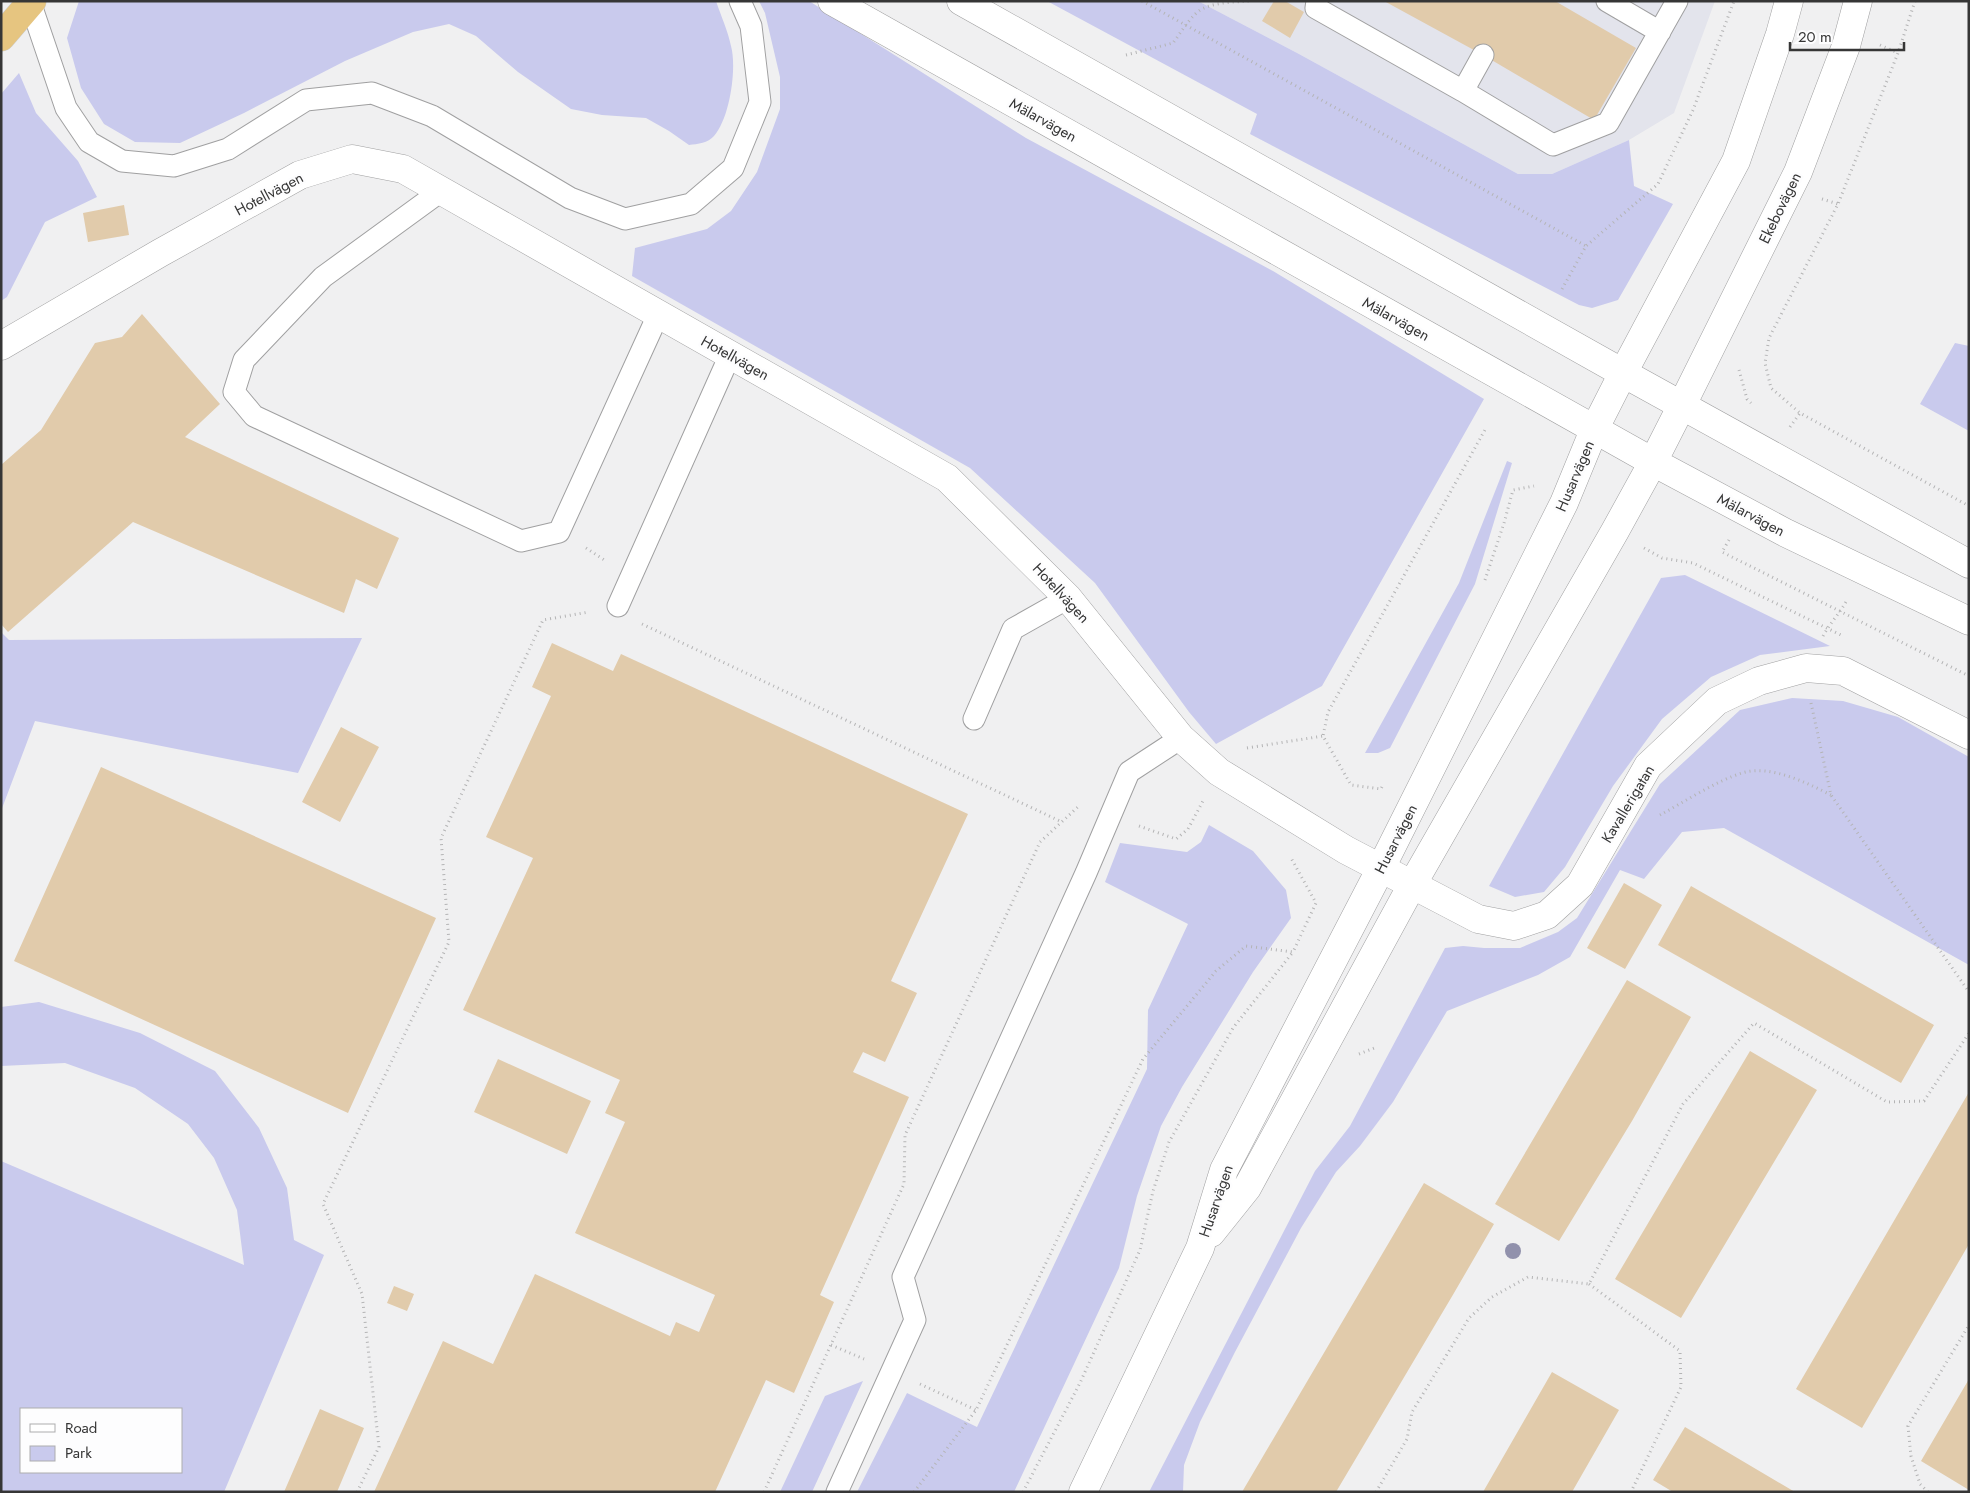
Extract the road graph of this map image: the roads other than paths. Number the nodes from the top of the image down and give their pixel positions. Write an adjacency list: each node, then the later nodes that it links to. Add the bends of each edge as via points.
1 (740, 1): 9 (lane, via 751,26 760,102 733,168 691,204 626,219 570,198 432,116 372,93 306,100 228,150 174,166 122,162 89,142 66,108)
2 (832, 1): 20 (street, Mälarvägen)
3 (961, 1): 18 (street)
4 (1317, 1): 13 (lane, via 1316,8)
5 (1608, 1): 10 (lane)
6 (1677, 1): 10 (lane)
7 (1789, 1): 18 (street, via 1736,161)
8 (1858, 1): 19 (street, Ekebovägen, via 1846,46 1798,172)
9 (31, 2): 11 (highway)
10 (1660, 32): 13 (lane, via 1608,123 1553,145)
11 (1, 37)
12 (1483, 55): 13 (lane)
13 (1463, 91)
14 (441, 190): 15 (street, Hotellvägen); 15 (lane, via 323,277 244,360 234,392 254,416 521,541 558,532); 16 (street, Hotellvägen, via 403,169 352,159 300,175)
15 (658, 315): 17 (street, Hotellvägen)
16 (1, 346)
17 (730, 355): 23 (street, Hotellvägen, via 947,478); 24 (lane)
18 (1622, 373): 19 (street); 20 (street, Husarvägen)
19 (1682, 405): 21 (street, Ekebovägen); 22 (street)
20 (1594, 430): 21 (street, Mälarvägen); 29 (street, Husarvägen, via 1564,503)
21 (1653, 462): 25 (street, Mälarvägen, via 1784,532); 30 (street, Husarvägen)
22 (1969, 564)
23 (1068, 598): 26 (lane, via 1013,628); 28 (street, Hotellvägen)
24 (618, 606)
25 (1969, 621)
26 (974, 719)
27 (1969, 735): 30 (street, Kavallerigatan, via 1843,671 1806,668 1758,681 1717,701 1648,766 1580,885 1547,915 1514,926 1478,919)
28 (1181, 738): 29 (street, Hotellvägen, via 1219,772); 32 (lane, via 1129,772 903,1276 915,1320)
29 (1381, 868): 30 (street, Kavallerigatan); 31 (street, Husarvägen, via 1224,1170)
30 (1412, 884): 31 (street, Husarvägen, via 1246,1188)
31 (1200, 1248): 33 (street, Husarvägen)
32 (837, 1492)
33 (1083, 1492)

